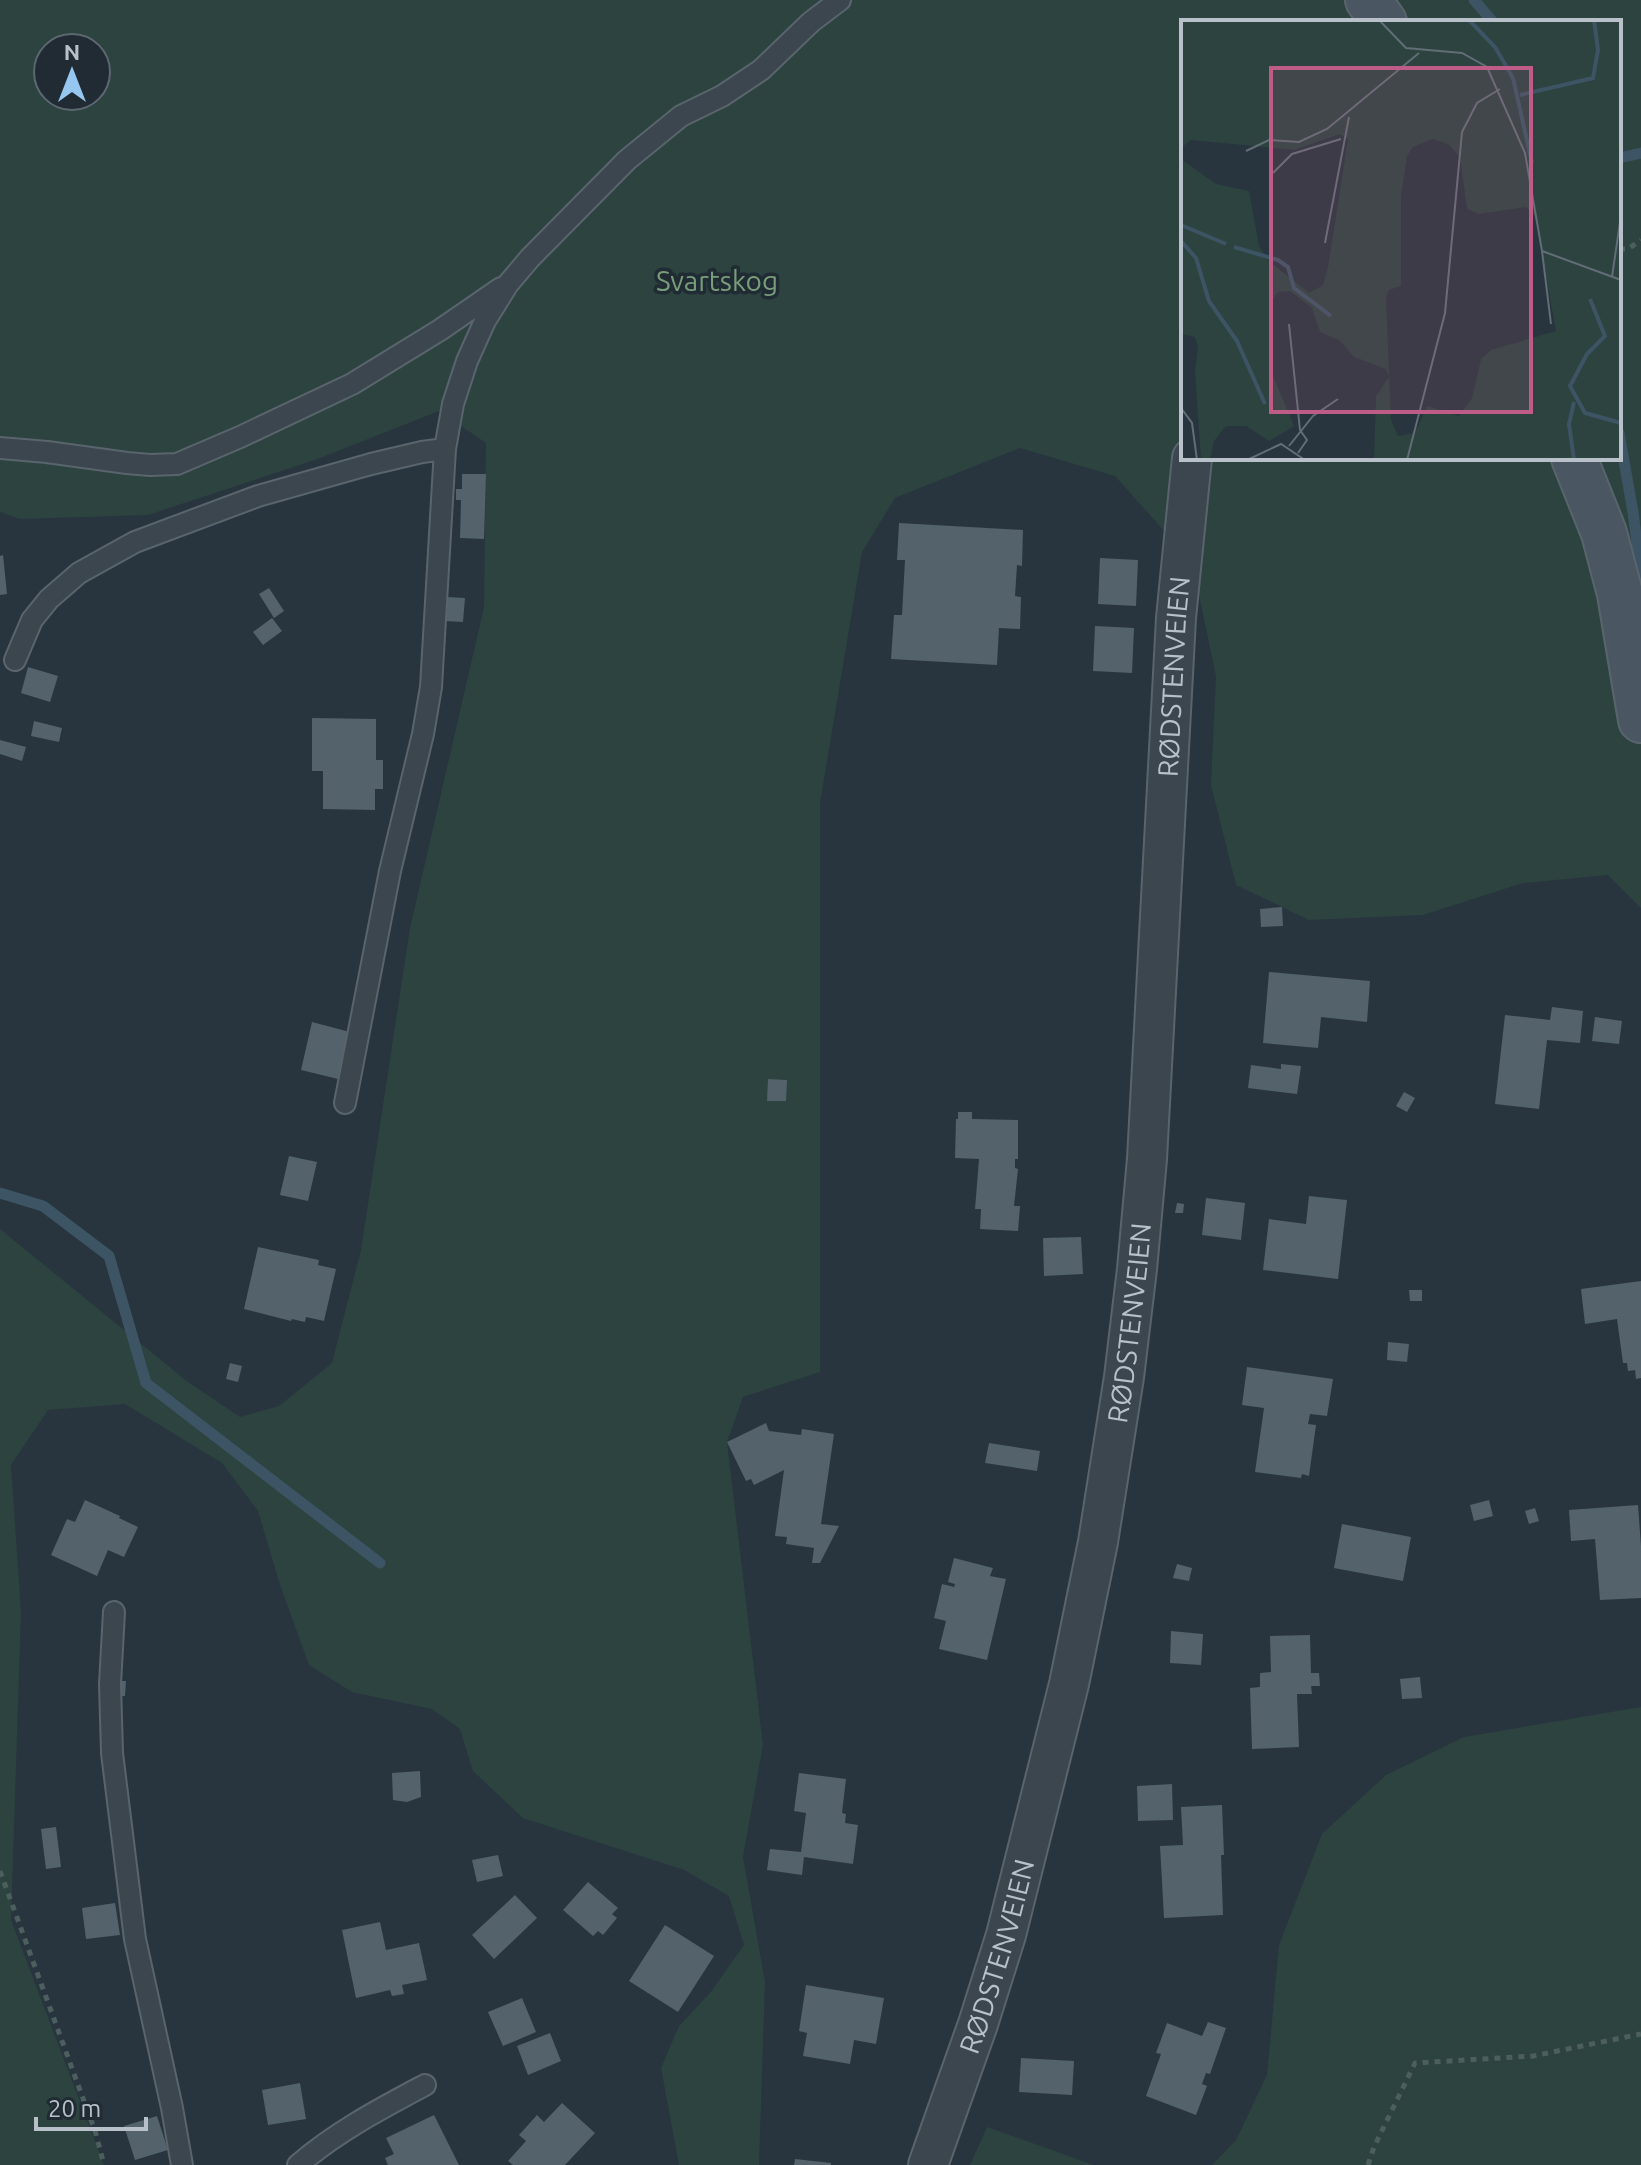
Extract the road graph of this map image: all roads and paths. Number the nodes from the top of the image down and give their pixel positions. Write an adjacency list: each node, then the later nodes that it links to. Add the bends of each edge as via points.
1 (840, 0): 6 (lane, via 761,70 681,116 627,160)
2 (1368, 0): 3 (main road)
3 (1383, 20)
4 (1641, 240): 5 (path)
5 (1621, 249)
6 (508, 284): 7 (lane, via 352,384 177,464); 8 (lane, via 467,361)
7 (0, 448)
8 (445, 449): 11 (lane, via 258,496 135,542 60,588 32,620); 13 (lane, via 431,687)
9 (1192, 460): 21 (street, RØDSTENVEIEN, via 1176,618 1147,1159 1124,1377 1069,1684 1006,1935)
10 (1575, 460): 12 (main road, via 1604,533 1620,594)
11 (15, 660)
12 (1641, 720)
13 (345, 1103)
14 (114, 1612): 19 (lane, via 112,1753 133,1925)
15 (0, 1871): 18 (path)
16 (1641, 2034): 22 (path, via 1533,2056 1415,2063)
17 (425, 2085): 20 (lane, via 352,2125)
18 (104, 2165)
19 (182, 2165)
20 (298, 2165)
21 (928, 2165)
22 (1368, 2165)

